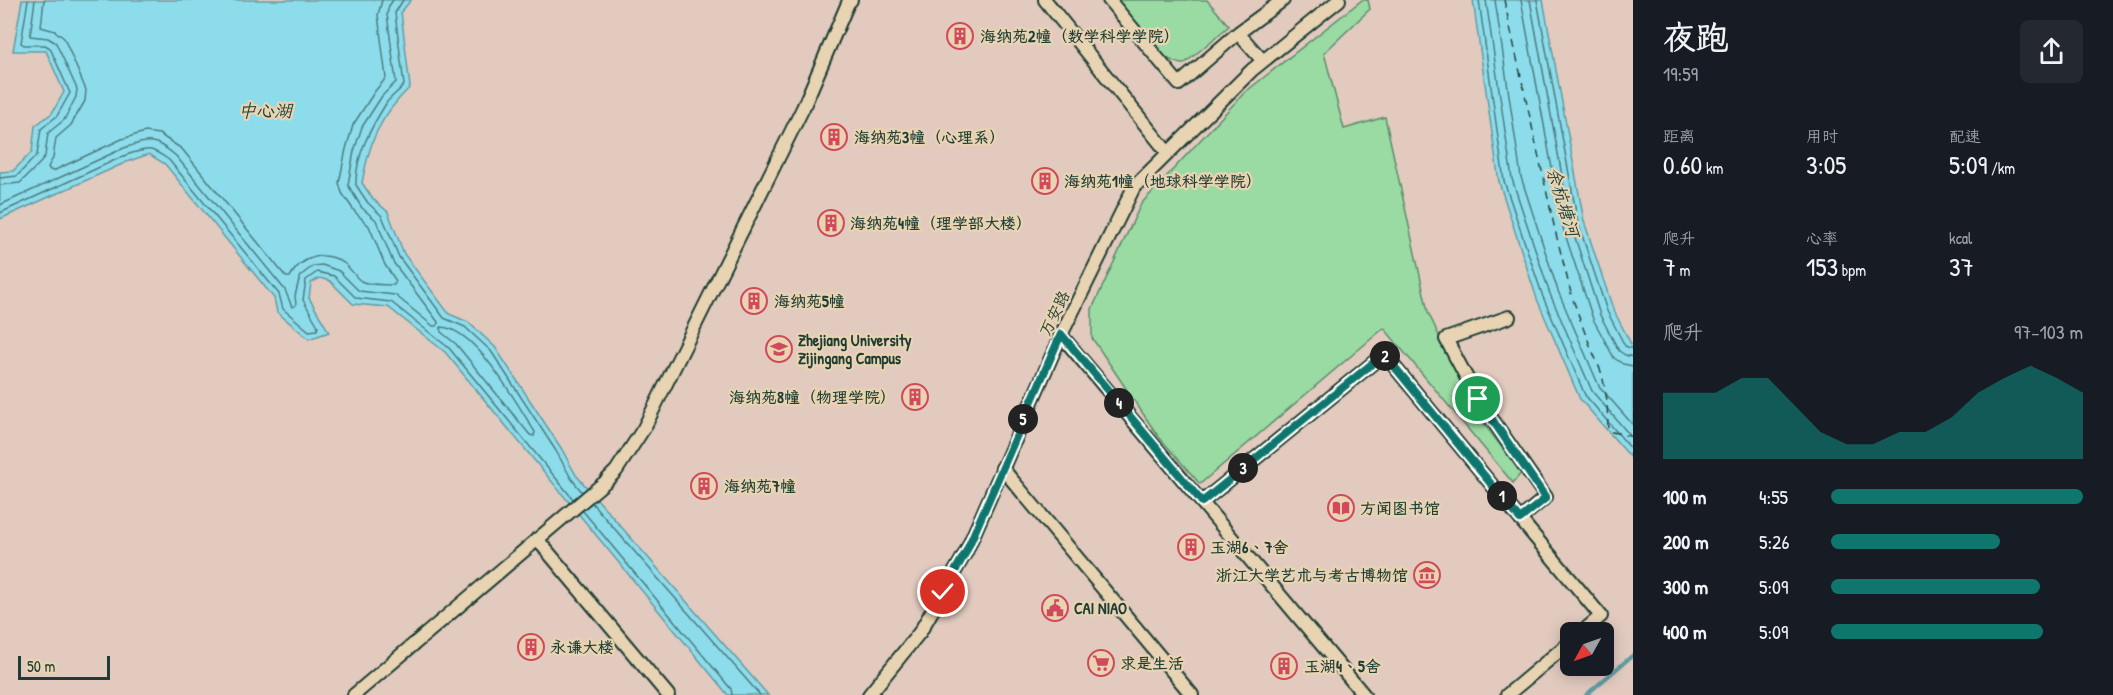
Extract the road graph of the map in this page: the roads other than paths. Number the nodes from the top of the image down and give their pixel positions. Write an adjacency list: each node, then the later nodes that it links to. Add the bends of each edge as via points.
1 (851, 0): 14 (street, via 803,108 644,428 616,471)
2 (1045, 0): 8 (street)
3 (1109, 0): 6 (street, via 1179,84)
4 (1283, 0): 6 (street)
5 (1339, 0): 7 (street, 万安路)
6 (1238, 33): 7 (street)
7 (1263, 61): 8 (street, 万安路)
8 (1168, 153): 10 (street, 万安路, via 1134,187)
9 (1509, 316): 13 (street, via 1446,339 1478,399 1546,498)
10 (1061, 334): 11 (street, 万安路); 12 (street)
11 (1002, 468): 19 (street, 万安路, via 966,552 926,622); 20 (street)
12 (1202, 502): 13 (street, via 1384,354); 21 (street)
13 (1520, 519): 15 (street, via 1601,616)
14 (537, 539): 17 (street); 18 (street)
15 (1594, 622)
16 (1560, 650): 22 (street)
17 (354, 695)
18 (668, 695)
19 (869, 695)
20 (1192, 695)
21 (1364, 695)
22 (1507, 695)

